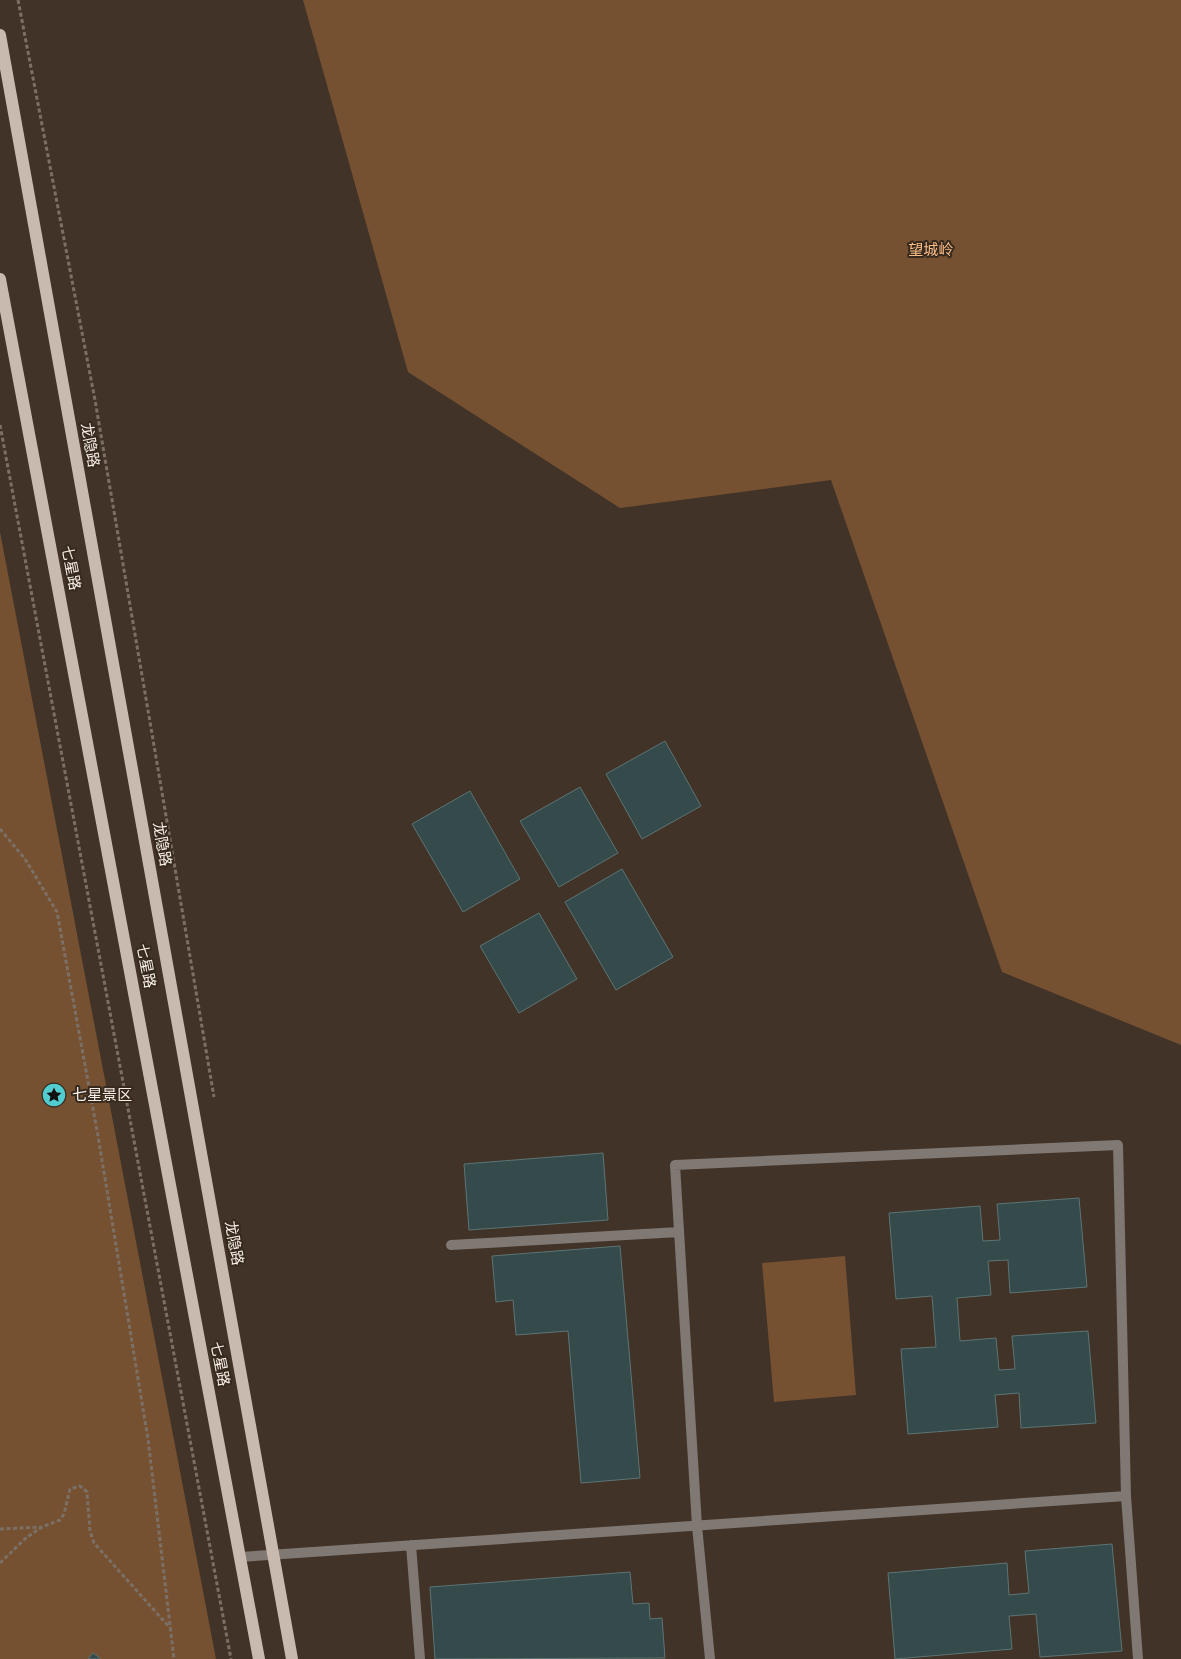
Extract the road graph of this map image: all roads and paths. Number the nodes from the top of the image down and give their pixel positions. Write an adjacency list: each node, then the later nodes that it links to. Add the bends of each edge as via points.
1 (18, 0): 6 (path, via 95,400)
2 (0, 35): 14 (main road, 龙隐路)
3 (0, 279): 15 (main road, 七星路)
4 (0, 425): 19 (path)
5 (0, 829): 17 (path, via 25,860 58,912 146,1429)
6 (215, 1104)
7 (680, 1232): 8 (lane); 9 (lane, via 675,1165 1118,1145); 10 (lane)
8 (451, 1244)
9 (1126, 1496): 10 (lane); 24 (lane)
10 (697, 1526): 13 (lane); 23 (lane)
11 (42, 1527): 12 (path); 16 (path); 17 (path, via 60,1520 70,1489 80,1486 84,1489 94,1543)
12 (0, 1529)
13 (411, 1545): 14 (lane); 22 (lane)
14 (273, 1554): 15 (lane); 21 (main road, 龙隐路)
15 (240, 1557): 20 (main road, 七星路)
16 (0, 1563)
17 (172, 1629): 18 (path)
18 (174, 1659)
19 (231, 1659)
20 (259, 1659)
21 (292, 1659)
22 (420, 1659)
23 (710, 1659)
24 (1138, 1659)

